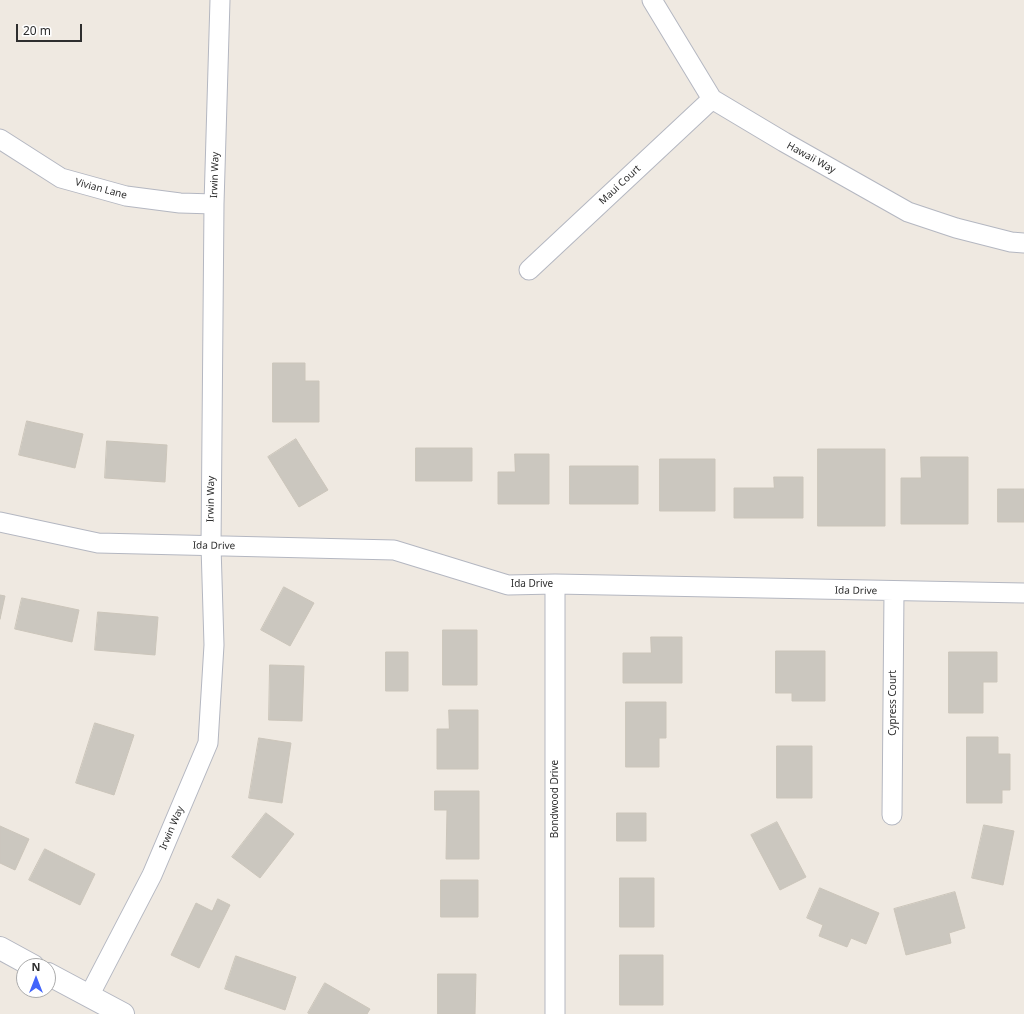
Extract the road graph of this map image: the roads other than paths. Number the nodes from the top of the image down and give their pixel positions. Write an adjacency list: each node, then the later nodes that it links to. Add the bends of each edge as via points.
1 (220, 0): 5 (street, Irwin Way)
2 (652, 0): 3 (street, Hawaii Way)
3 (712, 99): 6 (street, Hawaii Way, via 908,212 956,228); 7 (street, Maui Court)
4 (0, 139): 5 (street, Vivian Lane, via 60,178 126,196 180,203)
5 (214, 204): 9 (street, Irwin Way)
6 (1024, 243)
7 (529, 270)
8 (0, 522): 9 (street, Ida Drive, via 98,543)
9 (211, 546): 10 (street, Ida Drive, via 394,550 508,585); 17 (street, Irwin Way, via 214,645 208,743 152,875)
10 (555, 584): 11 (street, Ida Drive); 19 (street, Bondwood Drive)
11 (894, 592): 12 (street, Ida Drive); 13 (street, Cypress Court)
12 (1024, 593)
13 (892, 815)
14 (0, 948): 15 (main road)
15 (18, 958)
16 (56, 978): 17 (main road)
17 (88, 996): 18 (main road)
18 (123, 1014)
19 (555, 1014)

